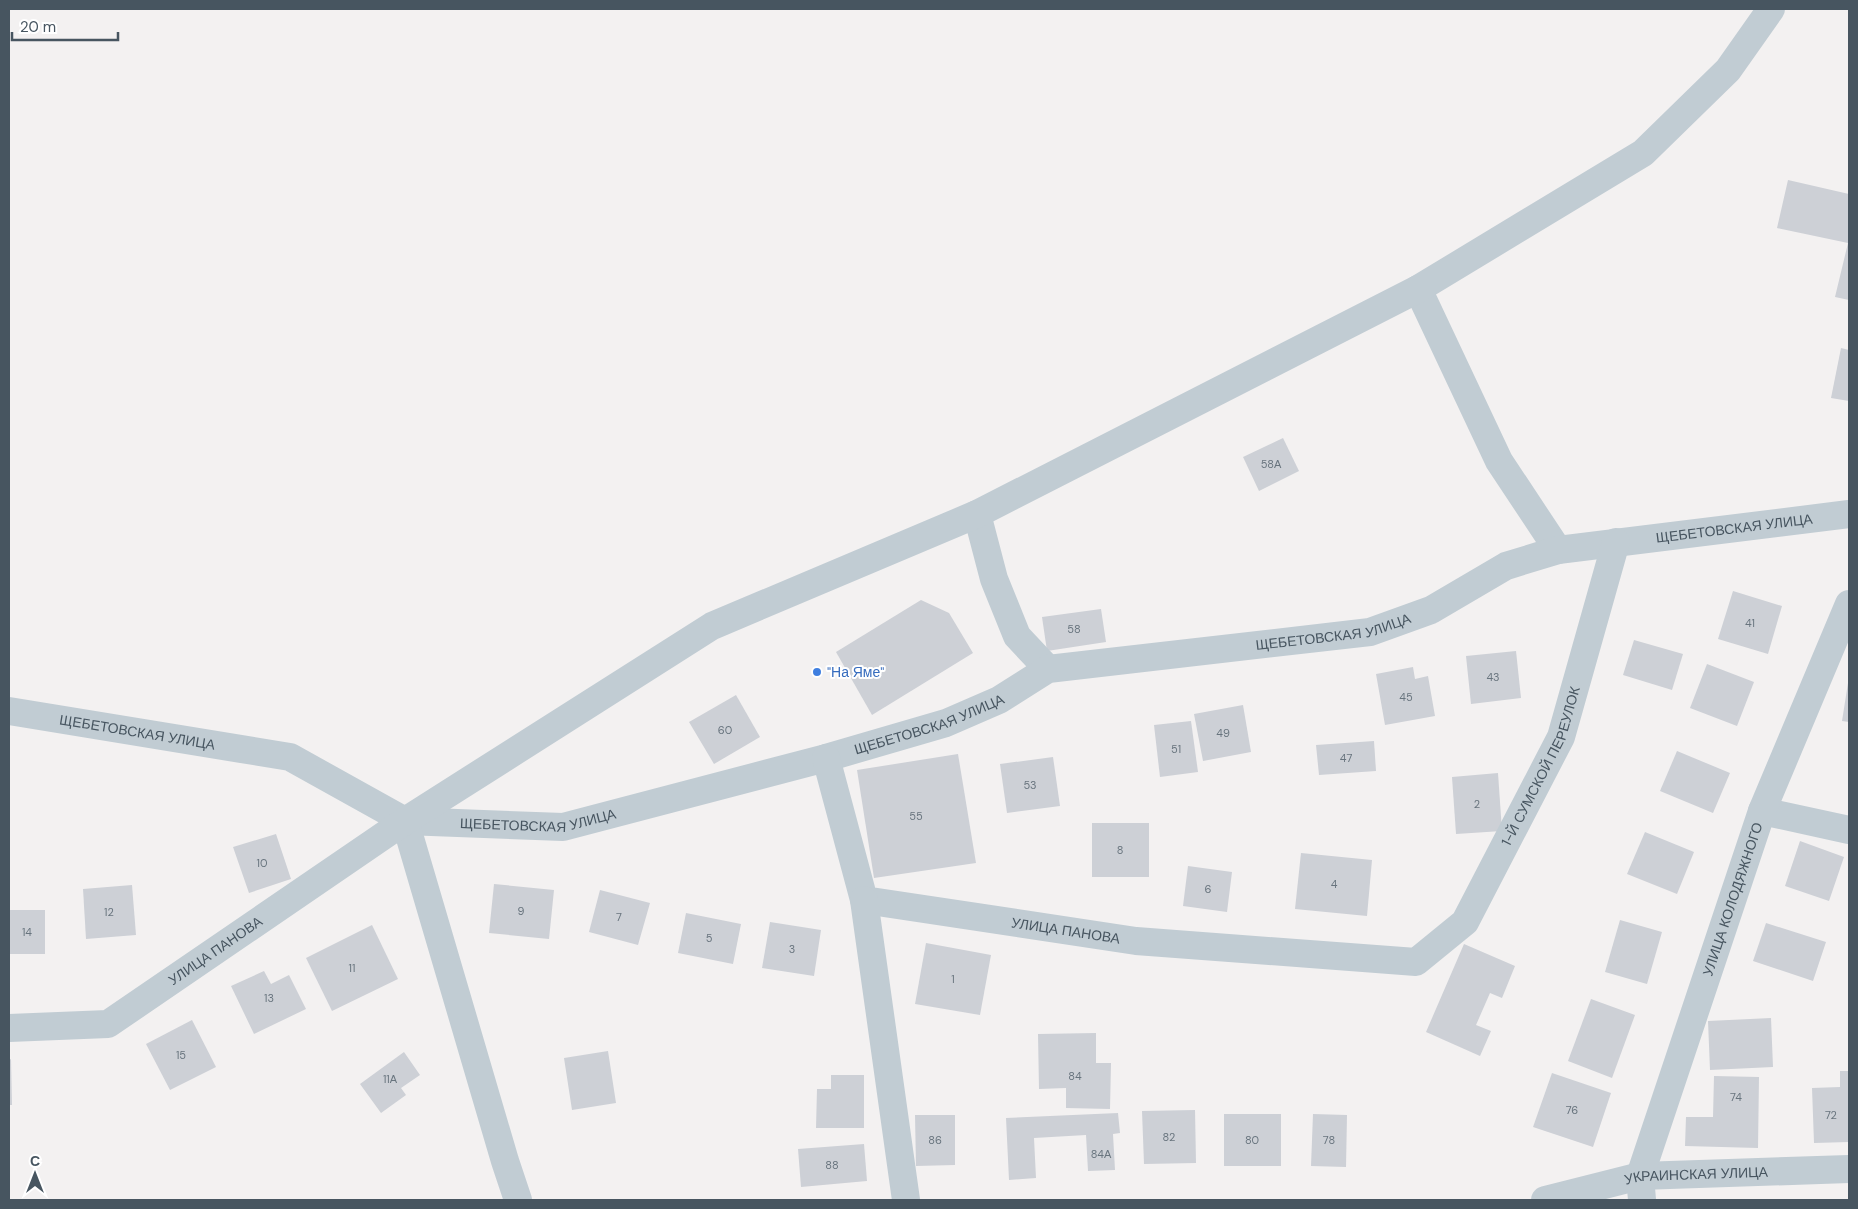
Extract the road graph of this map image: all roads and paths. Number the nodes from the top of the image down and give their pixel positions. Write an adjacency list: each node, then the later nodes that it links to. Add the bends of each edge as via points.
1 (1771, 9): 2 (street, УЛИЦА ПАНОВА, via 1728,70 1643,153)
2 (1418, 289): 3 (street, УЛИЦА ПАНОВА); 6 (street, via 1499,461)
3 (977, 514): 8 (street, via 994,579 1017,636); 12 (street, УЛИЦА ПАНОВА, via 712,626)
4 (1849, 514): 5 (street, ЩЕБЕТОВСКАЯ УЛИЦА)
5 (1616, 542): 6 (street, ЩЕБЕТОВСКАЯ УЛИЦА); 15 (street, 1-Й СУМСКОЙ ПЕРЕУЛОК, via 1561,737 1465,922)
6 (1558, 550): 8 (street, ЩЕБЕТОВСКАЯ УЛИЦА, via 1506,566 1431,610 1370,632)
7 (1849, 604): 11 (street, УЛИЦА КОЛОДЯЖНОГО)
8 (1048, 669): 10 (street, ЩЕБЕТОВСКАЯ УЛИЦА, via 999,700 946,723)
9 (9, 711): 12 (street, ЩЕБЕТОВСКАЯ УЛИЦА, via 290,757)
10 (826, 758): 12 (street, ЩЕБЕТОВСКАЯ УЛИЦА, via 563,827); 14 (street)
11 (1762, 811): 13 (street); 18 (street, УЛИЦА КОЛОДЯЖНОГО)
12 (405, 821): 16 (street, УЛИЦА ПАНОВА, via 108,1024); 19 (street)
13 (1849, 830)
14 (864, 900): 15 (street, УЛИЦА ПАНОВА, via 1136,941); 20 (street)
15 (1416, 962)
16 (9, 1028)
17 (1849, 1169): 18 (street, УКРАИНСКАЯ УЛИЦА)
18 (1641, 1188): 21 (street, УКРАИНСКАЯ УЛИЦА)
19 (518, 1200)
20 (906, 1200)
21 (1545, 1200)

